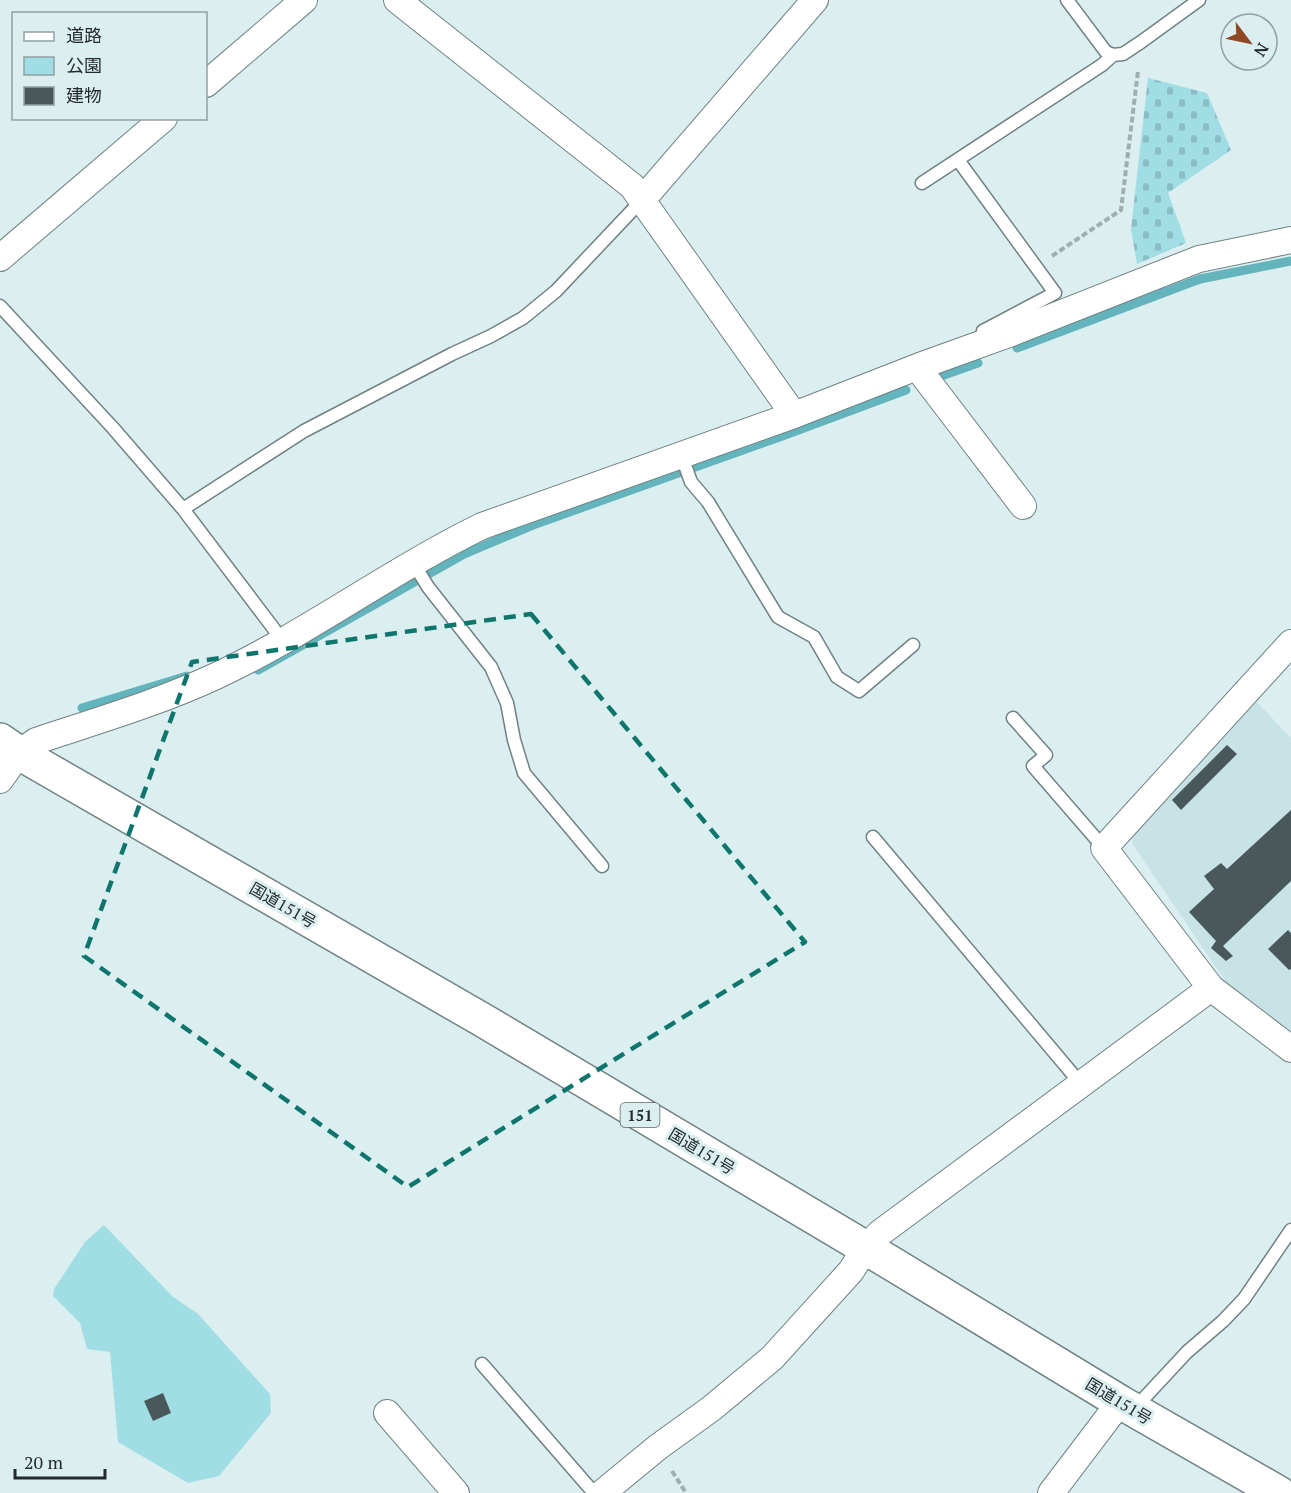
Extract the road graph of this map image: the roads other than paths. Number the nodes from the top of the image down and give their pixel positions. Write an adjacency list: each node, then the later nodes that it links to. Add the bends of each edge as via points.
1 (304, 0): 7 (street)
2 (397, 0): 11 (street, via 632,186)
3 (815, 0): 11 (street)
4 (1067, 0): 6 (lane, via 1106,52)
5 (1199, 0): 6 (lane, via 1123,54)
6 (1113, 55): 9 (lane)
7 (207, 83)
8 (162, 120): 13 (street)
9 (958, 160): 10 (lane); 15 (lane, via 1055,293 983,331)
10 (922, 183)
11 (642, 200): 17 (street); 20 (lane, via 556,291 524,318 304,431)
12 (1291, 240): 15 (street, via 1199,259)
13 (0, 258)
14 (0, 306): 20 (lane)
15 (983, 343): 16 (street)
16 (917, 367): 17 (street); 19 (street)
17 (794, 415): 18 (street)
18 (683, 459): 21 (street, via 482,526); 24 (lane, via 691,482 708,502 778,617 814,637 837,677 859,691)
19 (1023, 506)
20 (183, 509): 22 (lane, via 274,628)
21 (414, 566): 22 (street); 30 (lane, via 491,667 507,704 524,773)
22 (280, 642): 26 (street, via 175,693 36,741)
23 (1291, 643): 29 (street)
24 (913, 645)
25 (1013, 718): 29 (lane, via 1046,755 1033,766)
26 (9, 746): 27 (street); 35 (highway, 国道151号 / 151, via 481,1019)
27 (0, 780)
28 (873, 837): 33 (lane)
29 (1104, 848): 31 (street)
30 (602, 866)
31 (1211, 988): 32 (street); 33 (street)
32 (1291, 1049)
33 (1081, 1084): 35 (street, via 880,1233)
34 (1291, 1230): 37 (lane, via 1244,1299)
35 (866, 1249): 37 (highway, 国道151号 / 151); 41 (street, via 851,1271 772,1358)
36 (482, 1364): 40 (lane)
37 (1126, 1406): 42 (street); 43 (highway, 国道151号 / 151)
38 (387, 1413): 39 (street)
39 (456, 1493)
40 (594, 1493)
41 (602, 1493)
42 (1051, 1493)
43 (1279, 1493)

